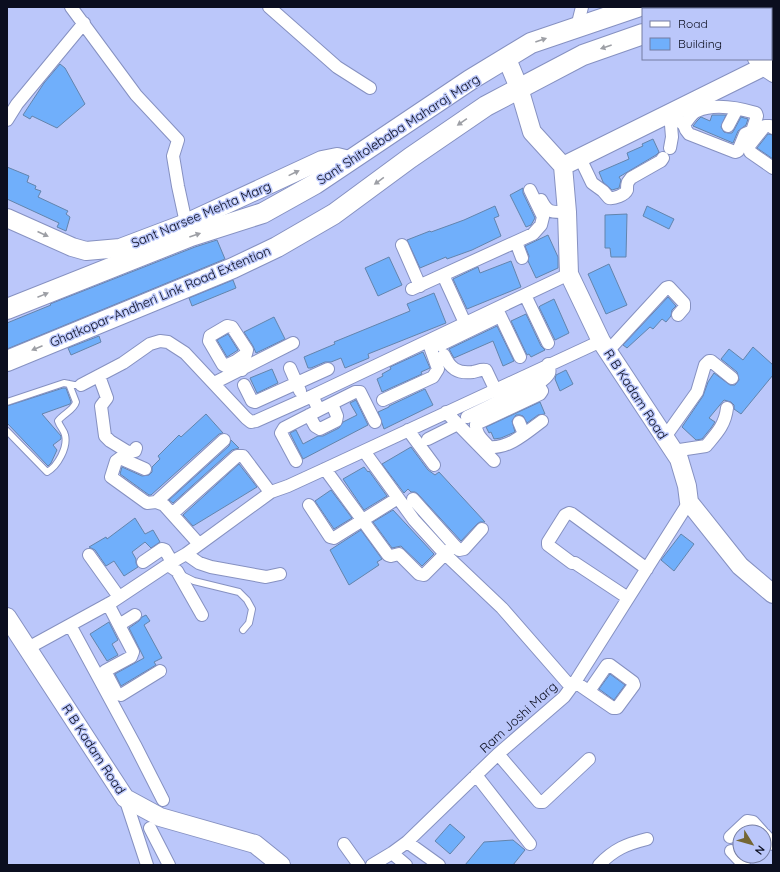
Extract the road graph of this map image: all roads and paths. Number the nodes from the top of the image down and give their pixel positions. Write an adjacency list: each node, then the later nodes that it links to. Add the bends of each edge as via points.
1 (71, 7): 5 (street)
2 (270, 7): 11 (street, via 337,67)
3 (582, 7): 6 (street)
4 (637, 7): 6 (main road, Sant Shitolebaba Maharaj Marg)
5 (84, 23): 16 (street, via 17,104); 28 (street, via 136,95 178,140 173,156)
6 (577, 27): 8 (main road, Sant Shitolebaba Maharaj Marg, one-way to 6, via 531,43)
7 (642, 34): 12 (main road, one-way to 12, via 583,55)
8 (507, 59): 10 (main road, Sant Shitolebaba Maharaj Marg); 12 (street)
9 (765, 68): 15 (street)
10 (470, 80): 13 (main road); 21 (main road, Sant Shitolebaba Maharaj Marg)
11 (370, 88)
12 (519, 88): 13 (main road); 22 (street, via 532,132)
13 (486, 106): 44 (main road, Ghatkopar-Andheri Link Road Extention, one-way to 44, via 334,214 277,247 233,268)
14 (737, 109): 17 (street, via 712,108 698,111); 17 (street, via 756,113 757,116 752,131 745,134 738,151 735,152 689,134); 18 (street)
15 (670, 113): 17 (street); 20 (street); 20 (street, via 672,137 661,161 631,178 626,192 613,199 608,198 592,183)
16 (7, 120)
17 (684, 125)
18 (728, 126)
19 (773, 128): 23 (street, via 765,126 750,146 750,152)
20 (580, 158): 22 (street)
21 (349, 160): 28 (street, Sant Narsee Mehta Marg, one-way to 21, via 322,160 337,157); 35 (main road, Sant Shitolebaba Maharaj Marg, one-way to 21, via 191,236 263,213 315,184)
22 (564, 166): 26 (street, R B Kadam Road)
23 (773, 168)
24 (535, 194): 25 (street)
25 (544, 212): 26 (street); 29 (street, via 541,225 534,234)
26 (567, 212): 32 (street, R B Kadam Road)
27 (7, 218): 28 (street, Sant Narsee Mehta Marg, one-way to 28, via 86,251 120,248)
28 (186, 223)
29 (516, 242): 31 (street); 33 (street)
30 (402, 245): 33 (street, via 416,287)
31 (522, 258)
32 (569, 274): 34 (street); 42 (street, R B Kadam Road)
33 (443, 275): 38 (street)
34 (525, 295): 36 (street); 41 (street)
35 (7, 309)
36 (499, 312): 38 (street); 43 (street); 56 (street, via 442,350 448,364 455,370 486,370)
37 (678, 315): 42 (street, via 684,308 684,303 669,287 666,288)
38 (465, 323): 39 (street)
39 (428, 341): 57 (street); 58 (street, via 438,369 437,373)
40 (293, 343): 50 (street, via 239,365)
41 (548, 344)
42 (605, 346): 45 (street); 73 (street, R B Kadam Road)
43 (520, 357)
44 (7, 361)
45 (548, 364): 51 (street, via 550,374); 56 (street)
46 (290, 368): 53 (street)
47 (328, 369): 53 (street)
48 (99, 376): 50 (street, via 150,344 160,341 168,342 185,352); 54 (street); 74 (street, via 107,398 101,406 105,436 128,452 135,451)
49 (732, 378): 73 (street, via 709,361 697,392)
50 (214, 383): 57 (street, via 251,422)
51 (537, 383): 64 (street); 70 (street, via 542,391 540,394 476,424 479,435 489,447 511,442)
52 (69, 384): 54 (lane); 59 (lane, via 64,383); 69 (lane, via 76,402 75,406 58,421 65,433 66,444 54,468 47,472)
53 (297, 384): 55 (street, via 256,402); 57 (street)
54 (81, 385)
55 (244, 386)
56 (495, 389): 62 (street)
57 (308, 398): 63 (street)
58 (384, 400)
59 (7, 402)
60 (332, 404): 63 (street); 63 (street, via 337,416 336,421 320,429 315,426); 66 (street, via 360,392)
61 (727, 408): 73 (street, via 722,426 706,446)
62 (446, 412): 64 (street); 68 (street)
63 (314, 413): 76 (street, via 281,432)
64 (462, 420): 71 (street); 77 (street)
65 (542, 421): 70 (street)
66 (375, 422)
67 (518, 422): 70 (street)
68 (408, 430): 75 (street); 78 (street)
69 (7, 431)
70 (524, 434)
71 (428, 439)
72 (224, 440): 84 (street)
73 (669, 444): 85 (street, R B Kadam Road, via 679,459)
74 (136, 448)
75 (364, 451): 80 (street); 82 (street)
76 (296, 461)
77 (494, 461)
78 (434, 465)
79 (145, 469): 84 (street, via 120,458 116,461 111,477 147,503)
80 (325, 469): 81 (street); 89 (street)
81 (270, 492): 88 (street, via 243,456 237,456); 94 (street)
82 (398, 498): 89 (street); 90 (street)
83 (413, 499): 87 (street)
84 (156, 502): 88 (street, via 164,505)
85 (689, 502): 100 (street, Ram Joshi Marg); 103 (street, R B Kadam Road, via 740,566)
86 (309, 505): 89 (street, via 330,538)
87 (424, 511): 90 (street); 91 (street)
88 (172, 514): 94 (street)
89 (362, 520): 97 (street, via 388,555 399,554 419,574 424,575)
90 (414, 520): 93 (street)
91 (438, 527): 93 (street); 95 (street)
92 (482, 529): 95 (street, via 464,549 459,550)
93 (429, 536): 97 (street)
94 (199, 544): 96 (street)
95 (454, 545): 97 (street)
96 (186, 554): 99 (street); 101 (street, via 211,567 266,577)
97 (445, 554): 117 (street, via 502,608)
98 (89, 555): 104 (street)
99 (172, 566): 102 (street); 102 (street, via 165,550 162,549 140,558); 108 (street); 112 (lane, via 194,581 239,592 252,609 249,623)
100 (647, 569): 105 (street, Ram Joshi Marg); 105 (street, via 569,513 548,542 548,545 572,564)
101 (280, 574)
102 (152, 575): 104 (street)
103 (773, 594)
104 (119, 597): 106 (street)
105 (628, 598): 117 (street, Ram Joshi Marg)
106 (108, 604): 110 (street); 111 (street)
107 (135, 615): 110 (street)
108 (202, 615)
109 (7, 617): 114 (street, R B Kadam Road)
110 (119, 624): 115 (street, via 133,652 131,656)
111 (70, 625): 114 (street); 123 (street, via 135,745)
112 (243, 630)
113 (87, 639): 115 (street)
114 (28, 648): 122 (street, R B Kadam Road)
115 (104, 671): 116 (street, via 120,695)
116 (160, 672)
117 (573, 685): 118 (street); 119 (street, Ram Joshi Marg, via 564,697)
118 (589, 691)
119 (498, 754): 120 (street, via 539,802 543,802); 121 (street, Ram Joshi Marg)
120 (589, 760)
121 (476, 775): 128 (street, Ram Joshi Marg); 130 (street)
122 (125, 798): 123 (street, R B Kadam Road); 126 (street)
123 (158, 815): 126 (street); 134 (street); 135 (street, R B Kadam Road, via 255,844)
124 (743, 824): 125 (street, via 747,820)
125 (755, 824)
126 (138, 833): 133 (street)
127 (648, 839): 139 (street, via 627,844 612,852)
128 (407, 842): 131 (street, Ram Joshi Marg); 138 (street)
129 (344, 844): 136 (street)
130 (530, 844)
131 (392, 853): 132 (street, Ram Joshi Marg); 137 (street)
132 (376, 864)
133 (147, 865)
134 (169, 865)
135 (281, 865)
136 (360, 865)
137 (406, 865)
138 (439, 865)
139 (599, 865)

